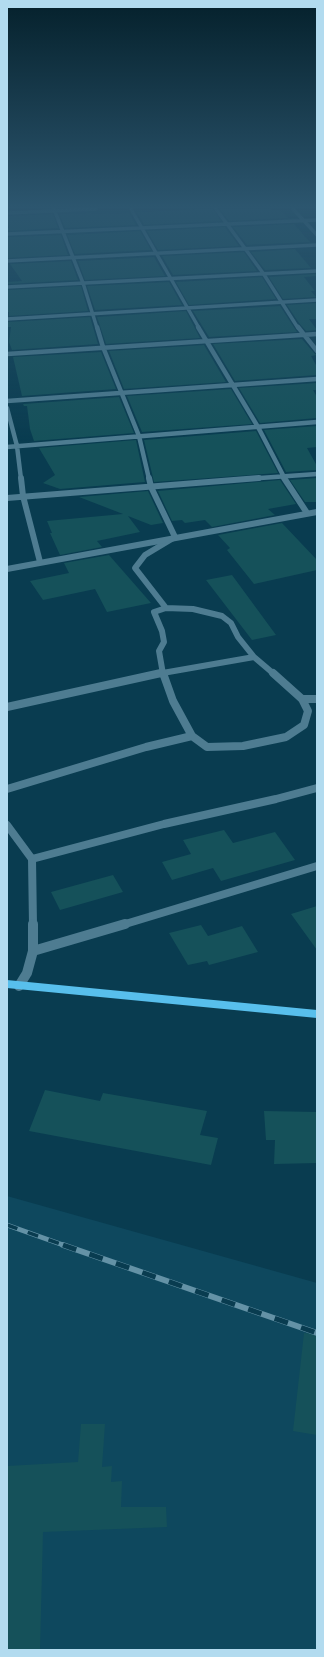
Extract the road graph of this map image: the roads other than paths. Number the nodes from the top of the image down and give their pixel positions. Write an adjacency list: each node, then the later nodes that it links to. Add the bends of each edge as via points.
1 (20, 286): 5 (street)
2 (83, 286): 9 (street)
3 (176, 286): 8 (street)
4 (271, 286): 7 (street)
5 (7, 287)
6 (317, 300): 7 (street)
7 (281, 302): 8 (street); 12 (street)
8 (188, 307): 9 (street); 13 (street)
9 (93, 313): 10 (street); 14 (street)
10 (7, 319)
11 (317, 334): 12 (street)
12 (303, 335): 13 (street); 15 (street)
13 (206, 340): 14 (street); 18 (street)
14 (103, 347): 16 (street); 19 (street)
15 (317, 352)
16 (7, 354)
17 (317, 379): 18 (street)
18 (232, 385): 19 (street); 23 (street)
19 (123, 392): 20 (street); 24 (street)
20 (7, 401)
21 (7, 408): 25 (street)
22 (317, 422): 23 (street)
23 (258, 427): 24 (street); 28 (street)
24 (139, 436): 25 (street); 29 (street)
25 (17, 446): 26 (street); 30 (street)
26 (7, 447)
27 (317, 474): 28 (street)
28 (283, 477): 29 (street); 33 (street)
29 (151, 486): 30 (street); 34 (street)
30 (23, 496): 31 (street); 35 (street)
31 (7, 498)
32 (317, 512): 33 (street)
33 (307, 513): 34 (street)
34 (175, 537): 35 (street); 37 (street, via 145,555 135,568)
35 (40, 562): 36 (street)
36 (7, 569)
37 (166, 608): 38 (street, via 192,609 222,616 231,623 238,637); 39 (street, via 154,612 164,642 159,651)
38 (254, 657): 39 (street); 41 (street)
39 (163, 673): 42 (street); 43 (street)
40 (317, 699): 41 (street)
41 (302, 700): 43 (street, via 308,711 304,725 286,737 243,746 207,747)
42 (7, 707)
43 (192, 736): 45 (street, via 146,747)
44 (317, 788): 47 (street, via 164,824)
45 (7, 789)
46 (7, 825): 47 (street)
47 (32, 859): 49 (street)
48 (317, 866): 49 (street)
49 (33, 951): 51 (street, via 27,973)
50 (7, 984): 51 (main road)
51 (19, 986): 52 (main road)
52 (317, 1014)

